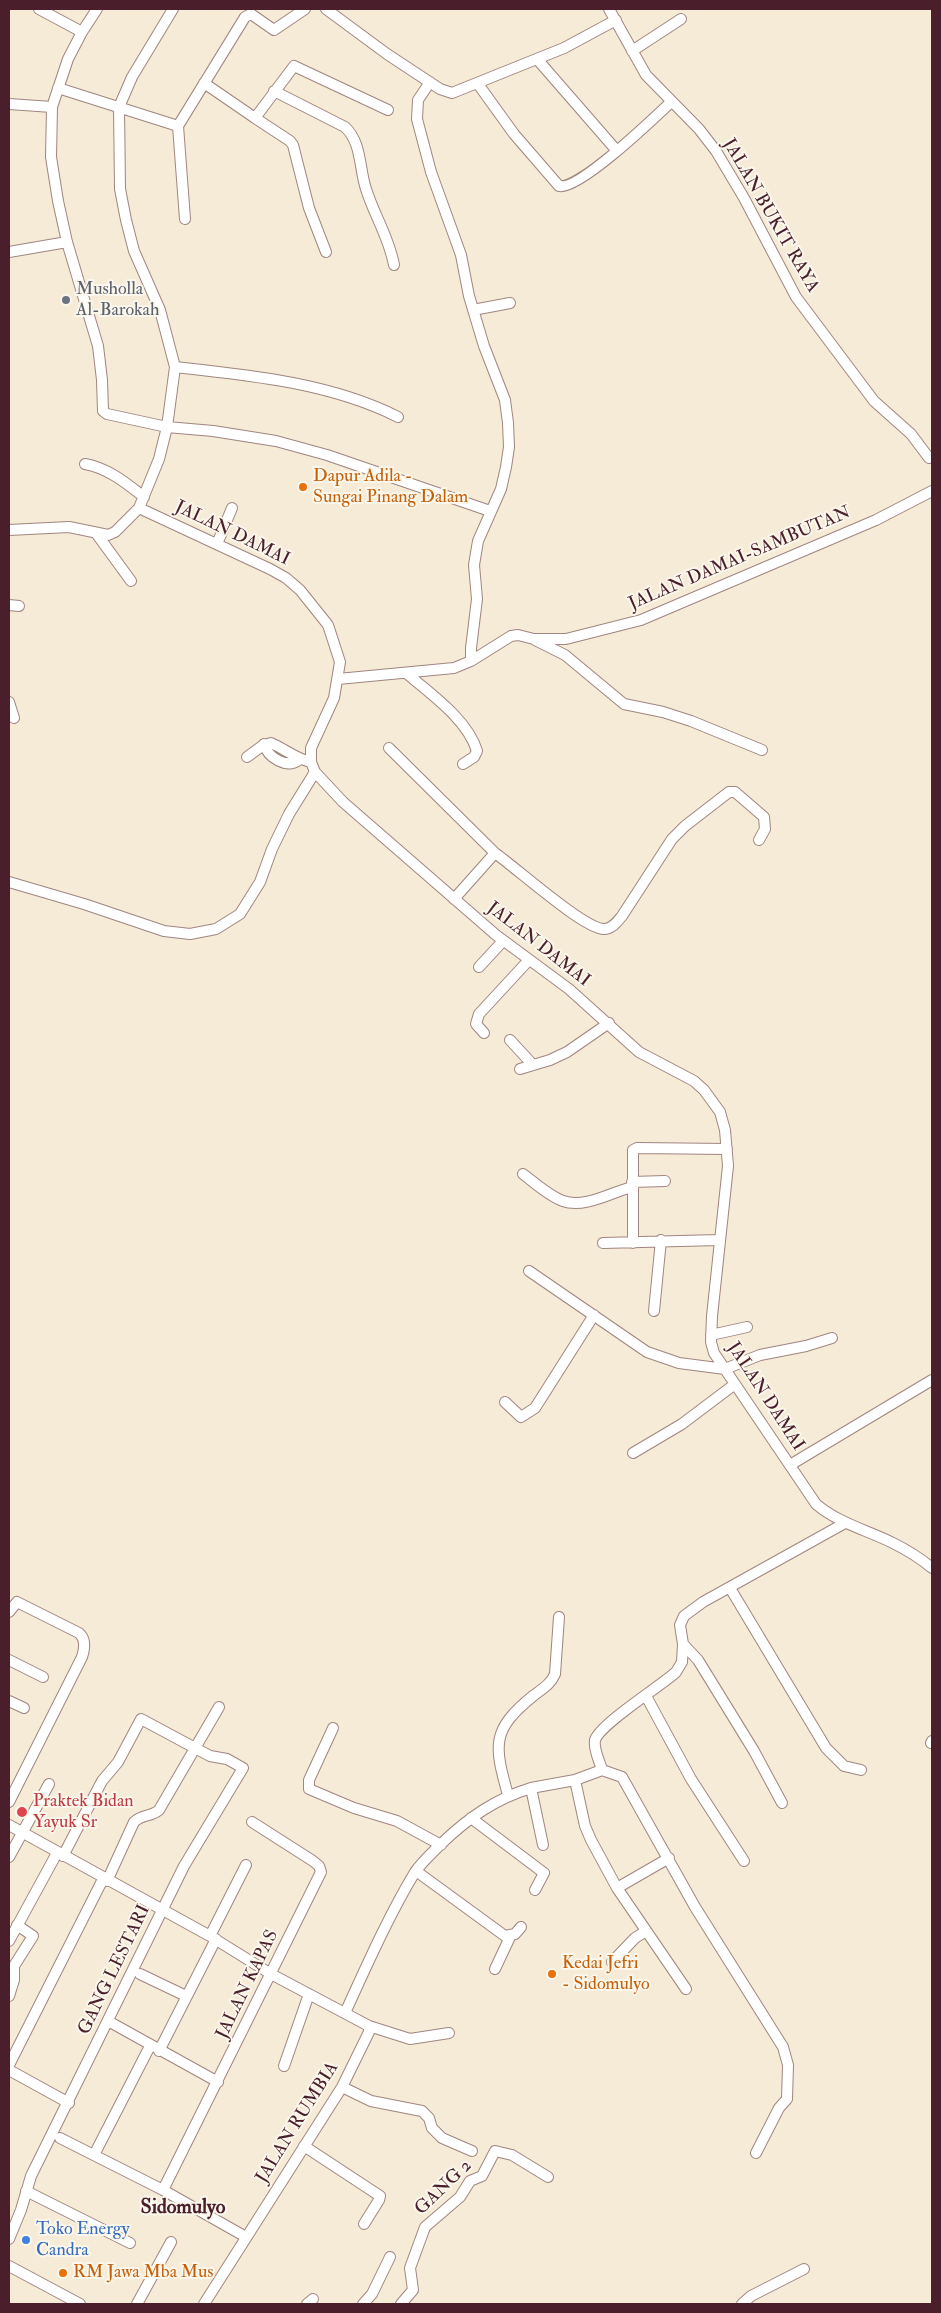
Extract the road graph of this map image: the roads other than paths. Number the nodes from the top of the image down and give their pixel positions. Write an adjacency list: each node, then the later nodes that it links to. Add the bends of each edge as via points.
1 (39, 9): 10 (street)
2 (97, 9): 10 (street)
3 (173, 9): 21 (street, via 132,78)
4 (305, 9): 7 (street, via 274,30)
5 (326, 9): 13 (street)
6 (610, 9): 9 (street, JALAN BUKIT RAYA)
7 (246, 12): 14 (street)
8 (681, 19): 11 (street)
9 (616, 20): 11 (street, JALAN BUKIT RAYA); 12 (street)
10 (82, 32): 16 (street)
11 (632, 51): 18 (street, JALAN BUKIT RAYA, via 646,75)
12 (537, 59): 15 (street); 25 (street)
13 (430, 82): 15 (street, via 446,93); 32 (street, via 418,100 417,119 431,172 461,255)
14 (204, 83): 23 (street); 24 (street)
15 (478, 84): 25 (street, via 514,134 559,186 573,184)
16 (58, 88): 20 (street); 21 (street)
17 (274, 91): 22 (street, via 294,66); 23 (street); 30 (street, via 352,133 366,189 386,235)
18 (671, 102): 25 (street); 36 (street, JALAN BUKIT RAYA, via 716,151 796,297 874,401 911,434)
19 (9, 104): 20 (street)
20 (52, 107): 27 (street, via 51,157)
21 (119, 107): 24 (street); 33 (street, via 120,189 126,220 134,251 160,310)
22 (388, 110)
23 (255, 118): 29 (street, via 293,145 309,208)
24 (178, 126): 26 (street)
25 (617, 151)
26 (185, 219)
27 (67, 242): 28 (street); 35 (street, via 98,346 103,411)
28 (9, 252)
29 (326, 252)
30 (394, 265)
31 (510, 303): 32 (street)
32 (473, 310): 42 (street, via 501,387 508,423 506,467 501,489)
33 (175, 366): 34 (street, via 331,392); 35 (street)
34 (398, 417)
35 (167, 427): 39 (street, via 155,473); 42 (street, via 213,430 276,441 327,455)
36 (928, 458)
37 (85, 464): 39 (street, via 112,474)
38 (932, 491): 47 (street, JALAN DAMAI-SAMBUTAN, via 876,520 641,620 566,638)
39 (144, 497): 40 (street)
40 (138, 508): 44 (street, via 112,534); 45 (street, JALAN DAMAI)
41 (232, 508): 45 (street)
42 (490, 511): 48 (street, via 478,541 474,565 477,599)
43 (9, 530): 44 (street, via 56,526)
44 (96, 533): 46 (street)
45 (217, 544): 50 (street, JALAN DAMAI, via 270,569 300,590 328,625 340,662)
46 (131, 581)
47 (534, 639): 48 (street, JALAN DAMAI-SAMBUTAN, via 511,636); 54 (street, via 565,655 624,704 691,720)
48 (471, 661): 49 (street, JALAN DAMAI-SAMBUTAN, via 454,668)
49 (406, 673): 50 (street, JALAN DAMAI-SAMBUTAN); 57 (street, via 446,707 474,741 477,751)
50 (338, 680): 56 (street, JALAN DAMAI, via 334,698 311,748)
51 (9, 702): 52 (street)
52 (14, 718)
53 (389, 748): 60 (street)
54 (762, 750)
55 (247, 757): 56 (street, via 264,744 271,743 299,760)
56 (311, 762): 58 (street, JALAN DAMAI)
57 (463, 764)
58 (315, 772): 61 (street, via 289,814 260,882 240,914 216,929 190,934 164,931); 62 (street, JALAN DAMAI, via 336,795)
59 (760, 840): 60 (street, via 766,829 764,817 735,792 729,792 678,833 622,916 612,927 602,930 564,907)
60 (495, 853): 62 (street)
61 (9, 882)
62 (454, 899): 63 (street, JALAN DAMAI)
63 (504, 941): 64 (street, JALAN DAMAI); 65 (street)
64 (528, 961): 66 (street, JALAN DAMAI, via 569,989); 67 (street, via 479,1014 476,1024)
65 (479, 967)
66 (609, 1023): 69 (street, via 567,1052); 71 (street, JALAN DAMAI, via 639,1052 679,1072 704,1090 720,1112)
67 (484, 1033)
68 (510, 1040): 69 (street)
69 (533, 1065): 70 (street)
70 (520, 1069)
71 (727, 1149): 74 (street, via 636,1149 631,1153); 76 (street, JALAN DAMAI, via 727,1181)
72 (523, 1174): 74 (street, via 556,1198 570,1203 585,1202)
73 (665, 1181): 74 (street)
74 (632, 1184): 78 (street)
75 (661, 1240): 76 (street); 78 (street); 80 (street)
76 (719, 1240): 83 (street, JALAN DAMAI)
77 (603, 1243): 78 (street)
78 (633, 1243)
79 (529, 1271): 81 (street)
80 (654, 1311)
81 (594, 1315): 85 (street, via 647,1352 679,1363); 88 (street, via 535,1408 521,1417)
82 (747, 1327): 83 (street)
83 (711, 1335): 85 (street, JALAN DAMAI, via 714,1353)
84 (832, 1338): 85 (street, via 760,1355)
85 (725, 1369): 87 (street, JALAN DAMAI)
86 (932, 1380): 90 (street)
87 (735, 1384): 89 (street, via 682,1424); 90 (street, JALAN DAMAI)
88 (506, 1402)
89 (633, 1453)
90 (790, 1465): 91 (street, JALAN DAMAI, via 816,1504)
91 (845, 1523): 92 (street, JALAN DAMAI, via 907,1551); 93 (street)
92 (932, 1568)
93 (730, 1588): 96 (street, via 684,1616 680,1625); 106 (street, via 826,1748 844,1766)
94 (9, 1612): 111 (street, via 17,1602 78,1633 84,1645 82,1657)
95 (559, 1617): 110 (street, via 552,1680 524,1704 498,1736 498,1751)
96 (683, 1644): 99 (street, via 682,1662 676,1672); 112 (street, via 708,1676)
97 (9, 1660): 98 (street)
98 (43, 1677)
99 (646, 1696): 105 (street, via 596,1738 594,1745); 122 (street, via 691,1779)
100 (9, 1701): 102 (street)
101 (219, 1707): 104 (street)
102 (24, 1708)
103 (333, 1728): 118 (street, via 309,1780 309,1789 397,1821)
104 (197, 1747): 119 (street, via 141,1719); 125 (street, via 159,1810 152,1815 140,1816 134,1822); 128 (street, GANG LESTARI, via 210,1756 227,1759 243,1768)
105 (602, 1770): 107 (street); 121 (street, via 622,1778)
106 (861, 1770)
107 (575, 1780): 109 (street); 126 (street, via 585,1826)
108 (49, 1784): 116 (street)
109 (531, 1788): 110 (street); 117 (street)
110 (508, 1795): 113 (street)
111 (9, 1802)
112 (782, 1803)
113 (471, 1818): 118 (street); 127 (street, via 544,1873)
114 (252, 1822): 138 (street, JALAN KAPAS, via 313,1861 321,1872)
115 (9, 1825): 116 (street)
116 (22, 1833): 119 (street); 120 (street)
117 (543, 1844)
118 (440, 1845): 124 (street)
119 (60, 1854): 125 (street); 129 (street)
120 (9, 1857)
121 (669, 1858): 126 (street); 157 (street, via 695,1907 783,2047 788,2065 787,2099)
122 (744, 1861)
123 (246, 1865): 133 (street)
124 (416, 1871): 132 (street); 143 (street)
125 (105, 1880): 128 (street); 148 (street)
126 (617, 1888): 131 (street)
127 (535, 1890)
128 (161, 1911): 133 (street); 144 (street, GANG LESTARI)
129 (17, 1925): 134 (street); 141 (street, via 33,1936 14,1966)
130 (521, 1927): 132 (street)
131 (646, 1931): 135 (street, via 630,1942); 139 (street)
132 (510, 1937): 136 (street)
133 (213, 1938): 138 (street); 142 (street)
134 (9, 1940)
135 (612, 1962)
136 (495, 1969)
137 (140, 1974): 142 (street)
138 (271, 1974): 140 (street); 151 (street, JALAN KAPAS)
139 (686, 1989)
140 (309, 1994): 143 (street); 149 (street)
141 (9, 1996)
142 (186, 1996): 147 (street)
143 (345, 2013): 145 (street)
144 (108, 2021): 147 (street); 153 (street, GANG LESTARI)
145 (369, 2026): 146 (street, via 410,2040); 152 (street, JALAN RUMBIA)
146 (449, 2033)
147 (154, 2048): 151 (street); 158 (street)
148 (9, 2066)
149 (284, 2066)
150 (9, 2070): 153 (street)
151 (218, 2082): 160 (street, JALAN KAPAS)
152 (342, 2087): 155 (street, JALAN RUMBIA); 156 (street, via 372,2100 427,2114 436,2133)
153 (69, 2103): 161 (street, GANG LESTARI)
154 (60, 2138): 158 (street)
155 (304, 2146): 162 (street, via 380,2196); 163 (street, JALAN RUMBIA)
156 (472, 2152)
157 (756, 2152)
158 (94, 2155): 160 (street)
159 (548, 2177): 174 (street, GANG 2, via 512,2155 495,2151 482,2176 470,2181 460,2197 425,2228 410,2268 413,2290)
160 (163, 2190): 163 (street)
161 (26, 2192): 164 (street, GANG LESTARI); 166 (street)
162 (364, 2224)
163 (246, 2237): 170 (street, JALAN RUMBIA)
164 (9, 2239)
165 (170, 2242): 172 (street)
166 (130, 2243)
167 (390, 2257): 173 (street, via 372,2294)
168 (9, 2266): 171 (street)
169 (804, 2269): 175 (street, via 751,2296)
170 (208, 2303)
171 (80, 2304)
172 (138, 2304)
173 (363, 2304)
174 (401, 2304)
175 (742, 2304)

